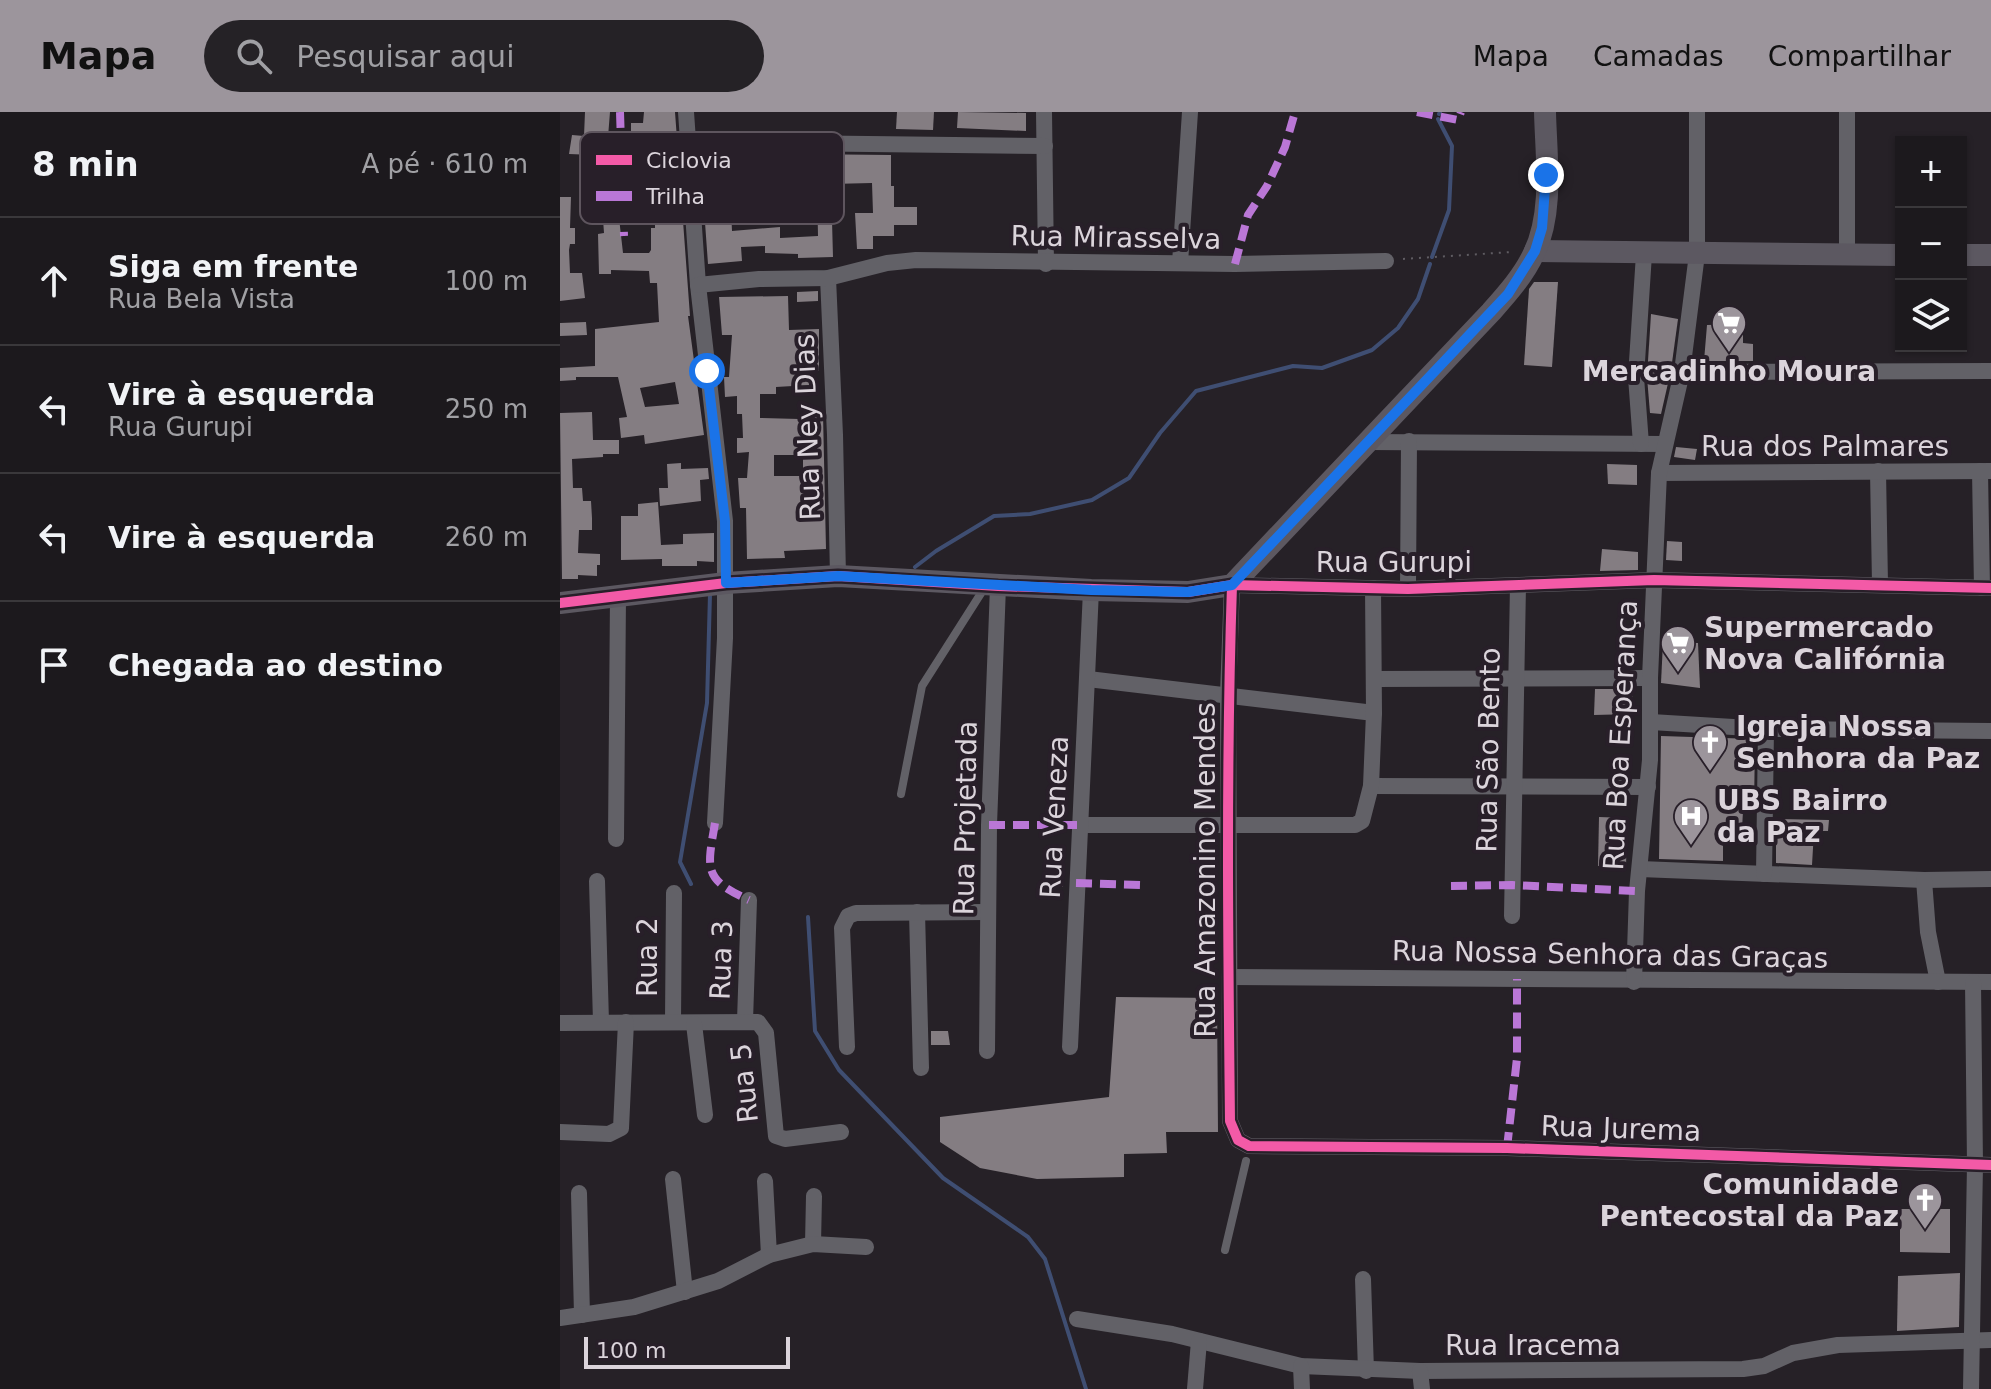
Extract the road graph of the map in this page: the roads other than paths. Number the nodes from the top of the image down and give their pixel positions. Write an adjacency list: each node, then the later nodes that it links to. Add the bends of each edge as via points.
1 (686, 112): 7 (street)
2 (1044, 112): 9 (street)
3 (1190, 112): 19 (street)
4 (1545, 112): 11 (street, via 1545,204)
5 (1697, 112): 13 (street, Rua Boa Esperança)
6 (1847, 112): 14 (street)
7 (687, 132)
8 (844, 144): 9 (street)
9 (1045, 146): 20 (street)
10 (694, 224): 22 (street)
11 (1535, 251): 12 (street); 26 (street, via 1508,294)
12 (1644, 254): 13 (street); 27 (street, via 1636,377)
13 (1697, 254): 14 (street); 24 (street, Rua Boa Esperança)
14 (1847, 255): 15 (street)
15 (1895, 255)
16 (1967, 255): 17 (street)
17 (1991, 255)
18 (1386, 261): 19 (street, Rua Mirasselva)
19 (1180, 263): 20 (street, Rua Mirasselva)
20 (1046, 264): 21 (street, Rua Mirasselva, via 916,260)
21 (828, 278): 22 (street, Rua Mirasselva); 32 (street, Rua Ney Dias)
22 (698, 285): 34 (street, via 725,521)
23 (1991, 371): 24 (street)
24 (1682, 372): 28 (street, Rua Boa Esperança)
25 (1409, 441): 26 (street); 27 (street); 41 (street)
26 (1367, 442): 36 (street)
27 (1641, 444): 28 (street)
28 (1664, 444): 31 (street, Rua Boa Esperança)
29 (1878, 471): 30 (street, Rua dos Palmares); 31 (street, Rua dos Palmares); 35 (street)
30 (1986, 471): 40 (street)
31 (1659, 473): 33 (street, Rua Boa Esperança)
32 (838, 576): 34 (street, Rua Gurupi); 38 (street, Rua Gurupi)
33 (1654, 580): 35 (street, Rua Gurupi); 37 (street, Rua Gurupi); 45 (street, Rua Boa Esperança)
34 (726, 583): 43 (street, Rua Gurupi); 58 (street)
35 (1880, 584): 40 (street, Rua Gurupi)
36 (1232, 585): 39 (street, Rua Gurupi); 42 (street, Rua Gurupi, via 1188,592); 49 (street, Rua Amazonino Mendes)
37 (1518, 585): 41 (street, Rua Gurupi); 48 (street, Rua São Bento)
38 (992, 586): 42 (street, Rua Gurupi); 57 (lane, via 922,686); 70 (street, Rua Projetada)
39 (1373, 588): 41 (street, Rua Gurupi); 47 (street)
40 (1987, 588)
41 (1408, 589)
42 (1091, 590): 46 (street, Rua Veneza)
43 (618, 596): 44 (street, Rua Gurupi); 61 (street)
44 (560, 603)
45 (1650, 678): 48 (street); 51 (street, Rua Boa Esperança)
46 (1088, 679): 49 (street); 59 (street, Rua Veneza)
47 (1374, 679): 48 (street); 50 (street)
48 (1515, 679): 55 (street, Rua São Bento)
49 (1228, 694): 50 (street); 60 (street, Rua Amazonino Mendes)
50 (1374, 713): 54 (street)
51 (1651, 722): 52 (street); 56 (street, Rua Boa Esperança)
52 (1766, 729): 53 (street); 63 (street)
53 (1991, 731)
54 (1371, 786): 55 (street); 60 (street, via 1365,817 1355,825)
55 (1513, 786): 56 (street); 71 (street, Rua São Bento)
56 (1648, 787): 62 (street, Rua Boa Esperança)
57 (901, 794)
58 (715, 823)
59 (1081, 825): 60 (street); 84 (street, Rua Veneza)
60 (1229, 827): 72 (street, Rua Amazonino Mendes)
61 (616, 839)
62 (1640, 869): 63 (street); 73 (street, Rua Boa Esperança)
63 (1764, 874): 65 (street)
64 (1991, 879): 65 (street)
65 (1924, 880): 74 (street)
66 (597, 881): 78 (street)
67 (674, 893): 80 (street, Rua 2)
68 (749, 900): 77 (street, Rua 3)
69 (917, 912): 70 (street); 83 (street, via 856,913 844,921); 86 (street)
70 (988, 912): 85 (street, Rua Projetada)
71 (1512, 916)
72 (1229, 977): 73 (street, Rua Nossa Senhora das Graças); 90 (street, Rua Amazonino Mendes, via 1230,1121)
73 (1634, 982): 74 (street, Rua Nossa Senhora das Graças)
74 (1938, 982): 75 (street, Rua Nossa Senhora das Graças)
75 (1973, 982): 76 (street, Rua Nossa Senhora das Graças); 91 (street)
76 (1991, 982)
77 (745, 1021): 82 (street); 89 (street, Rua 5, via 758,1022 766,1033 776,1136)
78 (601, 1022): 79 (street); 81 (street)
79 (626, 1022): 80 (street); 88 (street, via 621,1128 609,1134)
80 (673, 1022): 82 (street)
81 (560, 1023)
82 (694, 1024): 87 (street)
83 (847, 1047)
84 (1070, 1047)
85 (987, 1051)
86 (921, 1068)
87 (705, 1115)
88 (560, 1132)
89 (841, 1132)
90 (1248, 1154): 91 (street, Rua Jurema, via 1507,1148); 98 (lane)
91 (1983, 1165): 105 (street)
92 (673, 1179): 101 (street)
93 (765, 1181): 99 (street)
94 (579, 1193): 102 (street)
95 (814, 1196): 96 (street)
96 (813, 1244): 97 (street); 99 (street)
97 (866, 1247)
98 (1225, 1250)
99 (769, 1255): 101 (street)
100 (1363, 1279): 109 (street)
101 (685, 1292): 102 (street)
102 (582, 1315): 103 (street)
103 (560, 1318)
104 (1077, 1319): 107 (street, Rua Iracema)
105 (1972, 1340): 106 (street, Rua Iracema); 110 (street, Rua Iracema, via 1838,1345 1743,1369); 114 (street)
106 (1991, 1340)
107 (1199, 1341): 108 (street, Rua Iracema); 111 (street)
108 (1301, 1366): 109 (street, Rua Iracema); 112 (street)
109 (1366, 1371): 110 (street, Rua Iracema)
110 (1420, 1371): 113 (street)
111 (1195, 1389)
112 (1302, 1389)
113 (1422, 1389)
114 (1971, 1389)

